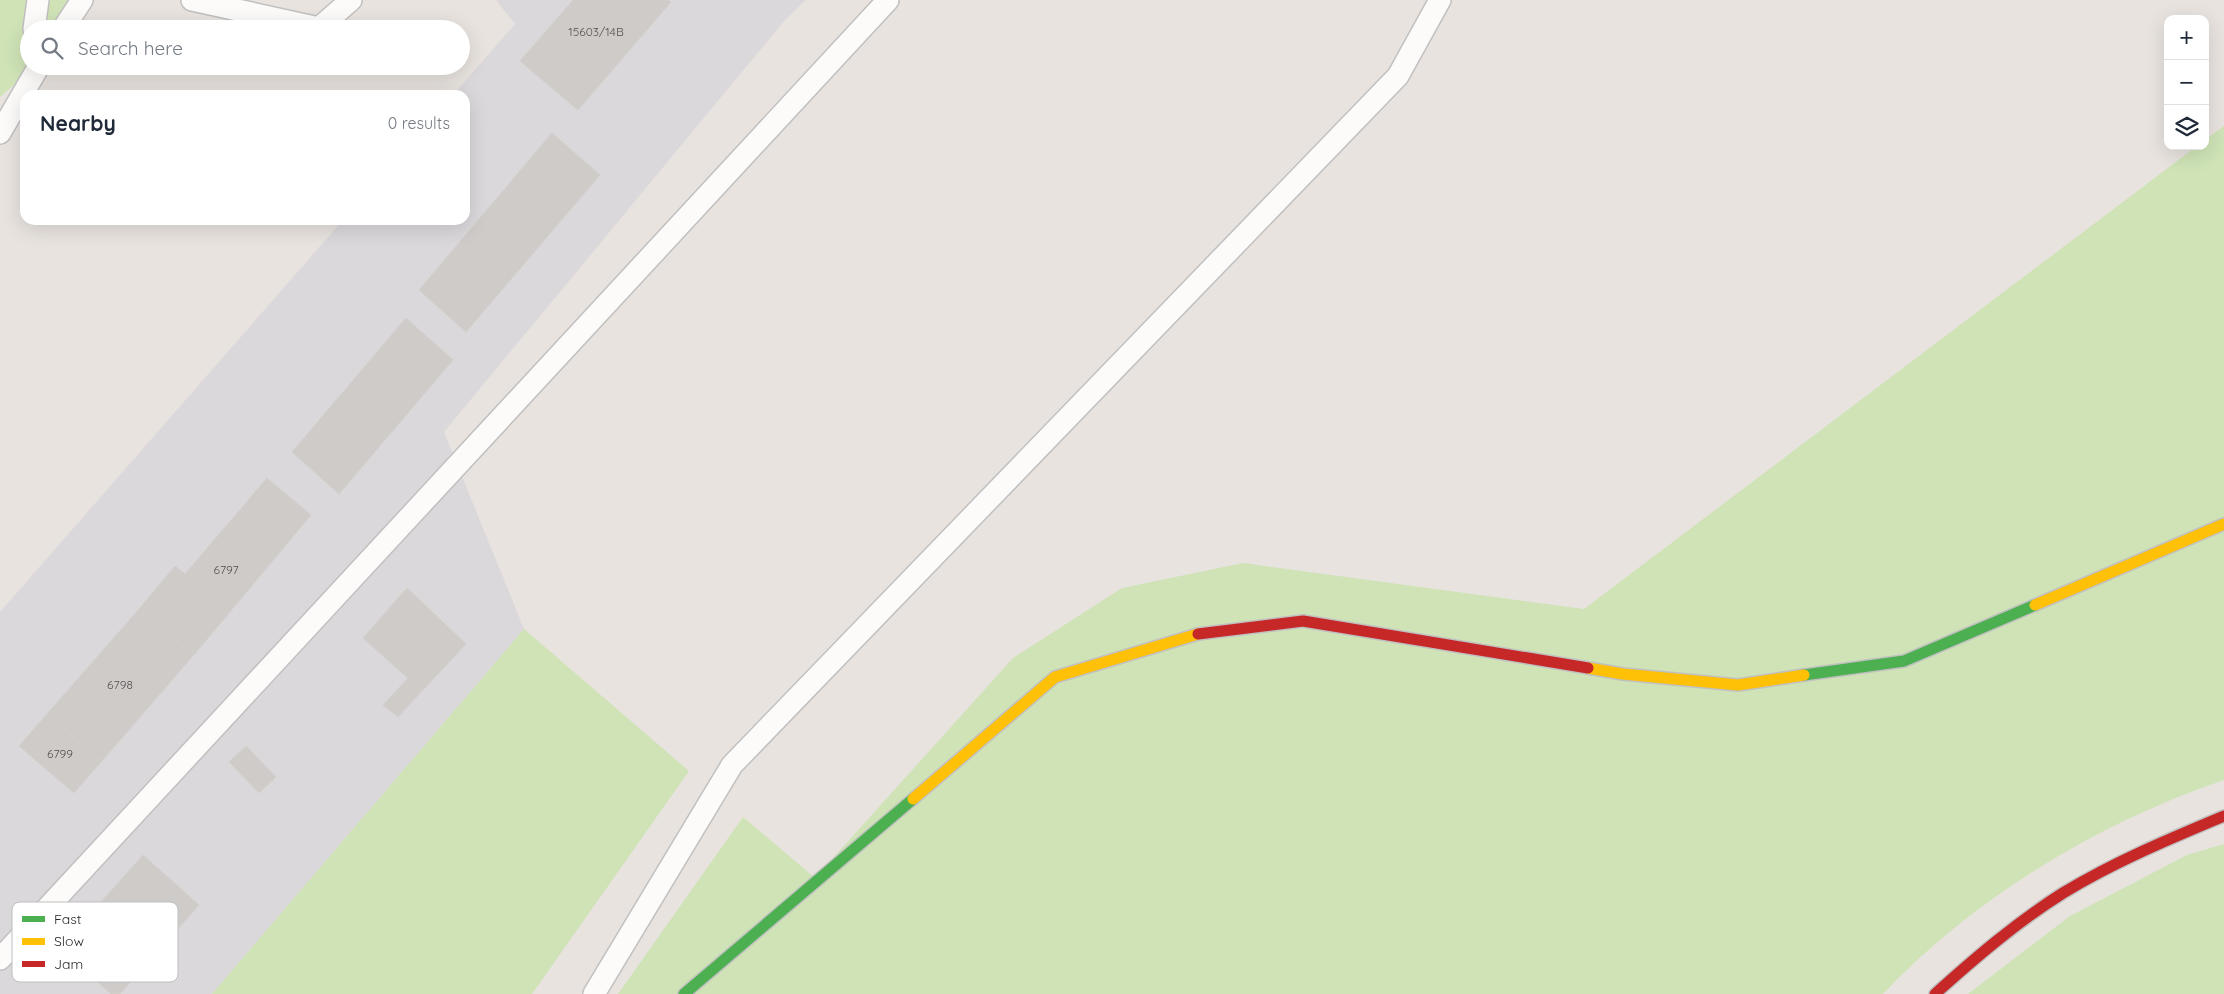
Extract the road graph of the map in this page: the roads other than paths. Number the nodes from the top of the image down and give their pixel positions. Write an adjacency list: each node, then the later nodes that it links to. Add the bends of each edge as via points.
1 (38, 0): 7 (lane)
2 (82, 0): 8 (lane)
3 (192, 0): 9 (lane)
4 (350, 0): 10 (lane)
5 (888, 0): 18 (lane)
6 (1440, 0): 21 (lane, via 1398,76 732,766)
7 (35, 20)
8 (69, 20)
9 (283, 20)
10 (328, 20)
11 (26, 75): 13 (lane)
12 (33, 75): 13 (lane)
13 (23, 89)
14 (20, 95): 15 (lane)
15 (0, 132)
16 (2224, 524): 22 (street, via 1904,661 1738,685 1623,674 1303,621 1189,635 1055,677)
17 (2224, 816): 23 (street, via 2151,846 2063,894 1978,954)
18 (53, 902)
19 (12, 946): 20 (lane)
20 (0, 959)
21 (594, 994)
22 (684, 994)
23 (1935, 994)

